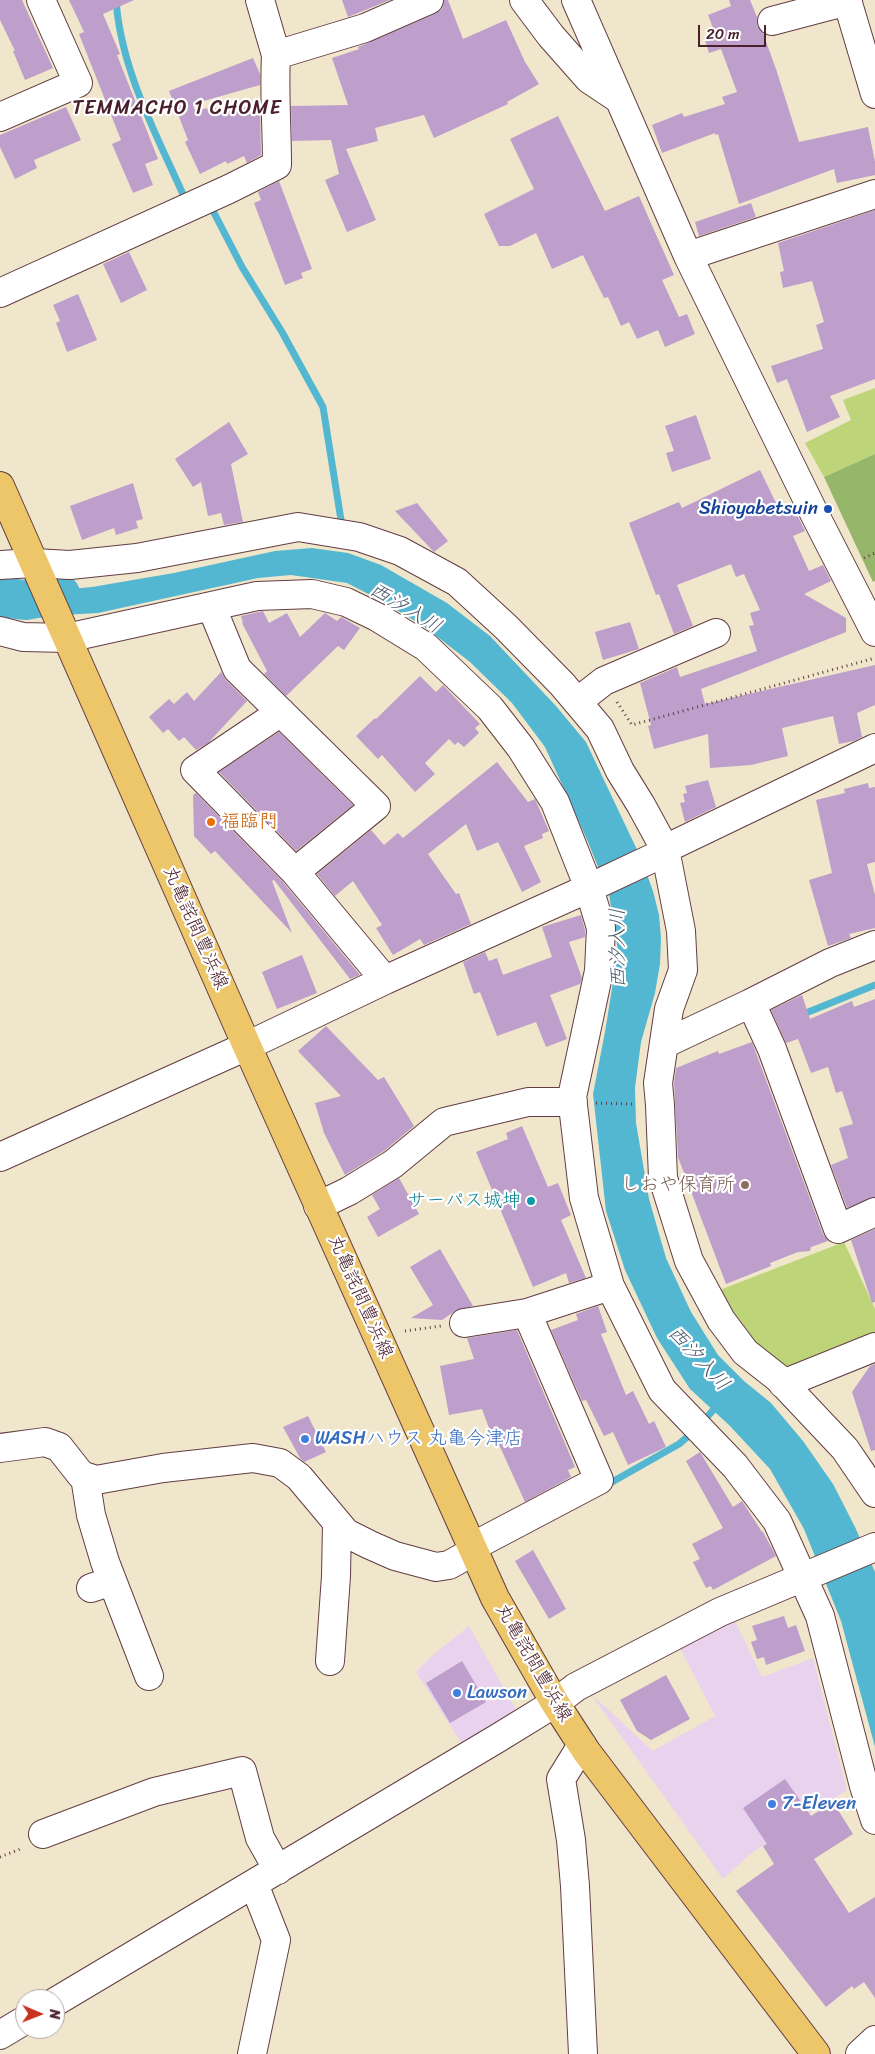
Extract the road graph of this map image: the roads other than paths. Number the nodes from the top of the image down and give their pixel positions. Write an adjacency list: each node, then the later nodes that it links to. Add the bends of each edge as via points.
1 (41, 0): 11 (street, via 78,83)
2 (260, 0): 8 (street)
3 (429, 0): 8 (street, via 365,28)
4 (524, 0): 10 (street, via 589,79)
5 (576, 0): 10 (street)
6 (848, 0): 7 (street); 9 (street)
7 (772, 21)
8 (276, 55): 14 (street, via 277,165)
9 (875, 94)
10 (619, 99): 13 (street)
11 (3, 108)
12 (875, 194): 13 (street)
13 (688, 256): 20 (street)
14 (0, 293)
15 (0, 486): 17 (main road, 丸亀詫間豊浜線)
16 (0, 565): 17 (street)
17 (38, 570): 22 (main road, 丸亀詫間豊浜線); 23 (street, via 137,558 298,528 359,537 400,551 457,582 506,626)
18 (212, 608): 22 (street); 24 (street, via 237,669); 28 (street, via 257,596 312,594 346,602 426,647 490,708 521,748 555,802)
19 (0, 631): 22 (street, via 23,637)
20 (875, 632)
21 (716, 633): 23 (street, via 604,681)
22 (67, 638): 33 (main road, 丸亀詫間豊浜線)
23 (577, 702): 26 (street, via 600,729 641,805)
24 (281, 712): 27 (street, via 376,806); 27 (street, via 195,770)
25 (875, 748): 26 (street)
26 (661, 853): 28 (street); 32 (street, via 681,931 683,970 669,1009)
27 (296, 872): 30 (street)
28 (593, 887): 30 (street); 34 (street, via 601,928 598,971)
29 (875, 945): 31 (street, via 830,963)
30 (385, 980): 33 (street)
31 (751, 1003): 32 (street); 37 (street, via 772,1049 838,1230)
32 (664, 1044): 42 (street, via 658,1083 663,1178 689,1261 721,1320 745,1352)
33 (247, 1046): 35 (street); 36 (main road, 丸亀詫間豊浜線)
34 (573, 1102): 36 (street, via 528,1102 444,1122 393,1164); 38 (street, via 584,1198)
35 (0, 1157)
36 (318, 1206): 48 (main road, 丸亀詫間豊浜線)
37 (875, 1212)
38 (610, 1286): 39 (street); 49 (street, via 662,1390 735,1466 777,1521)
39 (527, 1313): 40 (street); 48 (street, via 599,1480)
40 (464, 1323)
41 (875, 1347): 42 (street)
42 (783, 1384): 45 (street, via 845,1449)
43 (0, 1448): 44 (street, via 45,1442 59,1447)
44 (85, 1477): 46 (street, via 96,1480 163,1468 253,1458 271,1461 280,1463 299,1477); 51 (street, via 102,1585)
45 (875, 1494)
46 (337, 1523): 48 (street, via 346,1533 370,1545 436,1567 449,1565); 50 (street)
47 (875, 1546): 49 (street)
48 (473, 1549): 52 (main road, 丸亀詫間豊浜線, via 495,1598)
49 (802, 1577): 52 (street, via 720,1612 576,1687); 54 (street, via 820,1616)
50 (330, 1661)
51 (149, 1676)
52 (555, 1703): 53 (main road, 丸亀詫間豊浜線); 56 (street)
53 (582, 1745): 63 (street, via 561,1779 576,1886); 64 (main road, 丸亀詫間豊浜線)
54 (875, 1820)
55 (43, 1834): 56 (street, via 154,1792 242,1771 260,1838)
56 (278, 1870): 57 (street)
57 (254, 1884): 58 (street); 62 (street, via 276,1940)
58 (65, 1996)
59 (15, 2026): 60 (street)
60 (0, 2035)
61 (875, 2040): 65 (street)
62 (252, 2054)
63 (583, 2054)
64 (816, 2054)
65 (860, 2054)

